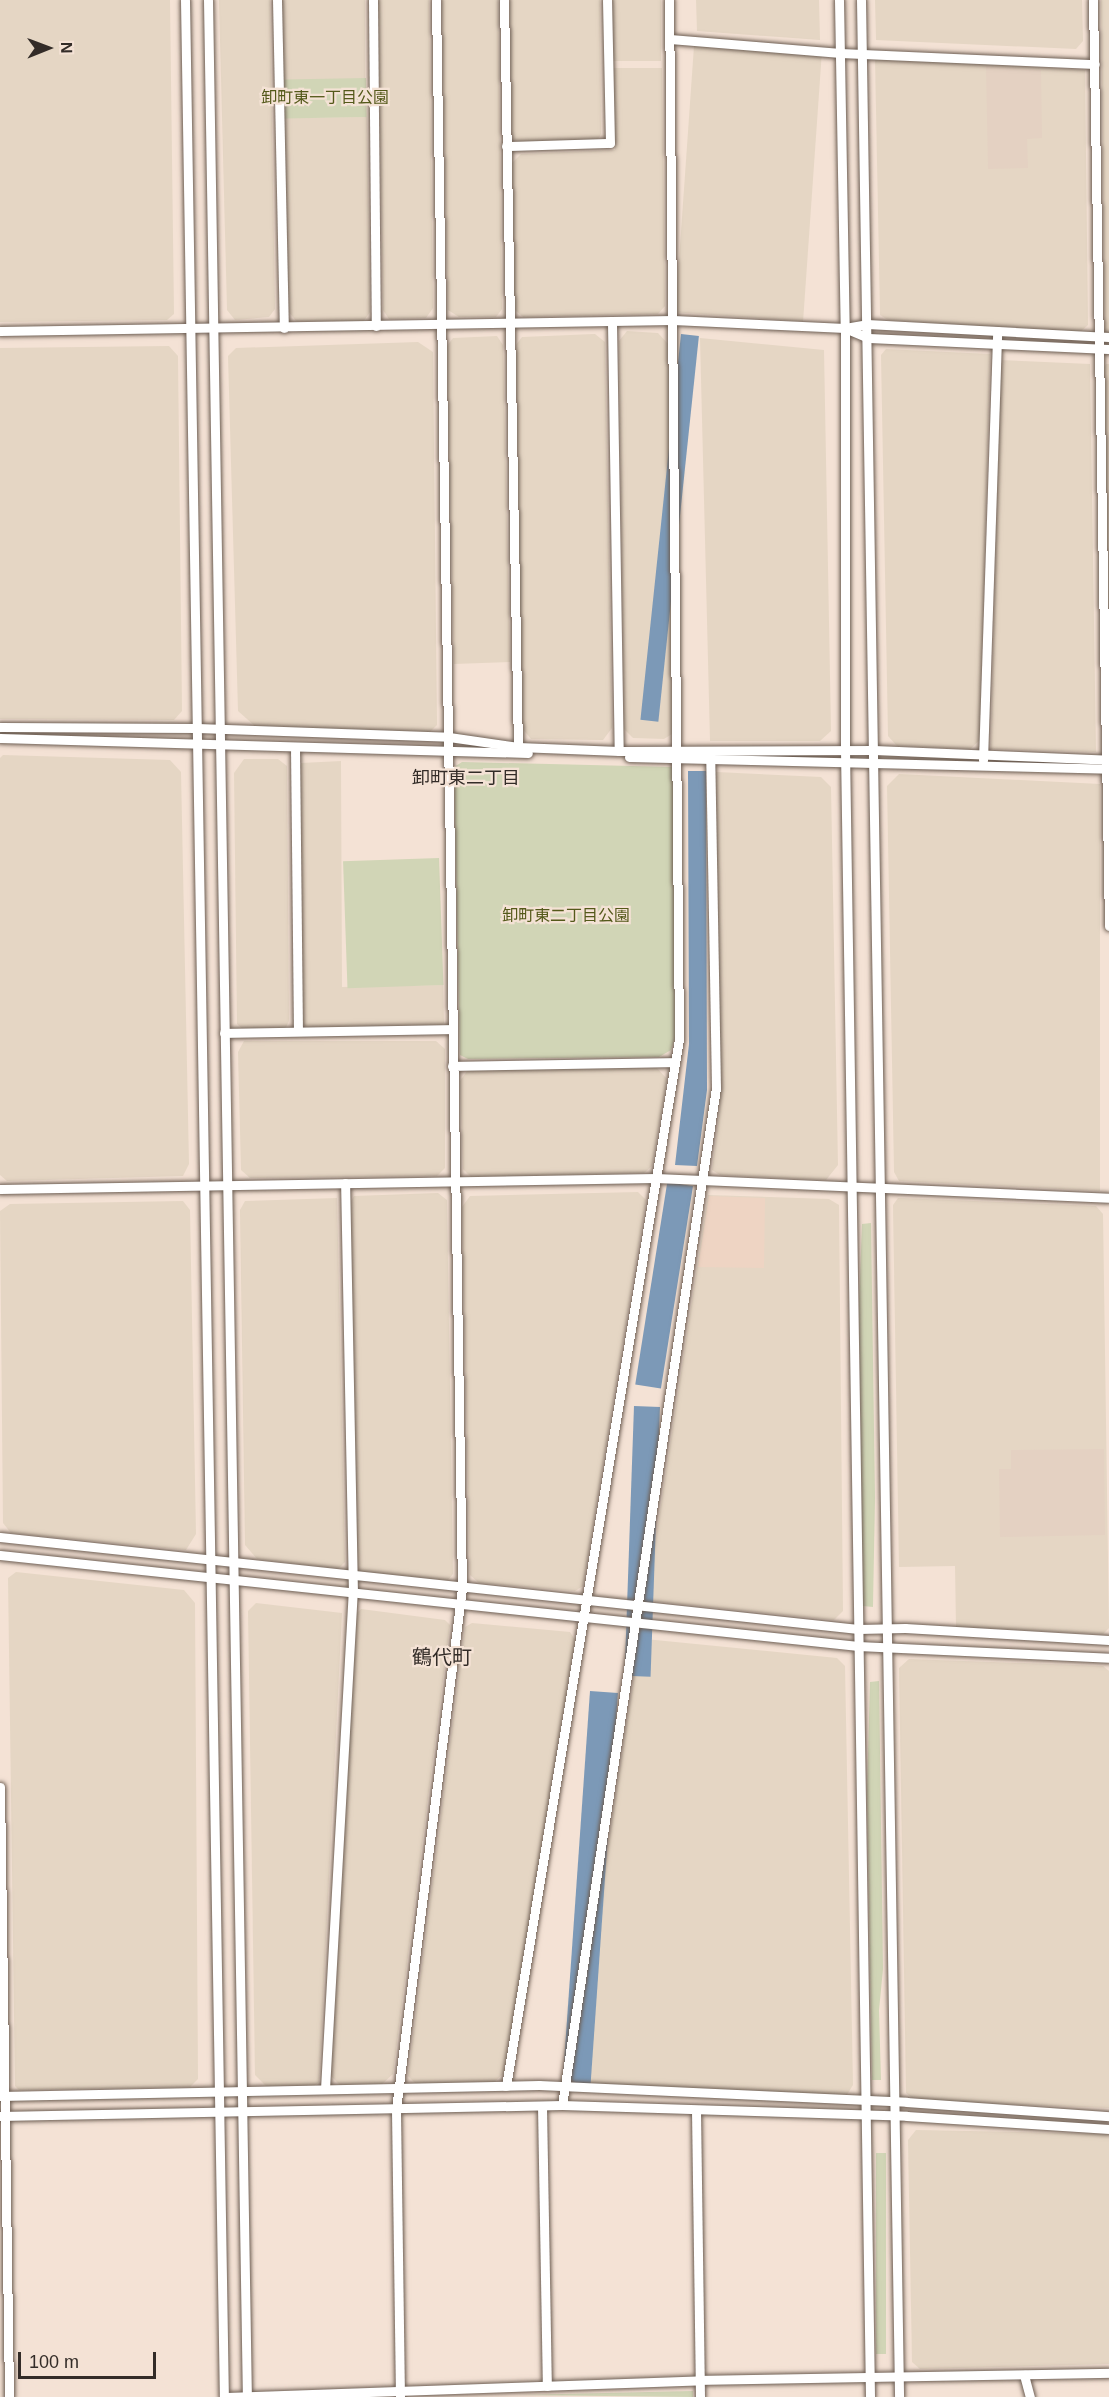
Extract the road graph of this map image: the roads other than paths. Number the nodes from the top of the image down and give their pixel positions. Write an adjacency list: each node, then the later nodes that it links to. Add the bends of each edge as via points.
1 (185, 0): 25 (street)
2 (208, 0): 26 (street)
3 (277, 0): 23 (street)
4 (372, 0): 20 (street)
5 (436, 0): 21 (street)
6 (504, 0): 16 (street)
7 (608, 0): 16 (street, via 610,143)
8 (669, 0): 12 (street)
9 (839, 0): 13 (street)
10 (861, 0): 14 (street)
11 (1094, 0): 15 (street)
12 (670, 39): 13 (street); 17 (street)
13 (840, 53): 14 (street); 24 (street)
14 (862, 54): 15 (street); 19 (street)
15 (1095, 64): 29 (street)
16 (506, 146): 22 (street)
17 (673, 320): 18 (street); 24 (street); 49 (street)
18 (612, 324): 22 (street); 47 (street)
19 (867, 324): 24 (street); 28 (street); 31 (street)
20 (376, 326): 21 (street); 23 (street)
21 (441, 326): 22 (street); 38 (street)
22 (510, 326): 43 (street)
23 (284, 328): 26 (street)
24 (845, 328): 31 (street); 44 (street)
25 (190, 329): 26 (street); 27 (street); 36 (street)
26 (213, 329): 37 (street)
27 (0, 331)
28 (997, 331): 29 (street); 32 (street)
29 (1097, 336): 30 (street); 33 (street)
30 (1109, 337)
31 (868, 338): 32 (street); 45 (street)
32 (996, 344): 33 (street); 48 (street)
33 (1097, 349): 34 (street); 52 (street)
34 (1109, 350)
35 (0, 727): 36 (street)
36 (197, 728): 37 (street); 40 (street)
37 (220, 731): 38 (street); 41 (street)
38 (449, 737): 43 (street); 46 (street)
39 (0, 738): 40 (street)
40 (197, 743): 41 (street); 66 (street)
41 (221, 744): 42 (street); 58 (street)
42 (295, 747): 46 (street); 57 (street)
43 (518, 747): 47 (street)
44 (845, 750): 45 (street); 50 (street); 51 (street)
45 (874, 750): 48 (street); 53 (street)
46 (449, 751): 49 (street); 56 (street)
47 (619, 751): 49 (street)
48 (984, 754): 52 (street); 54 (street)
49 (678, 755): 50 (street); 59 (street, via 679,1039)
50 (710, 756): 51 (street); 62 (street, via 716,1088)
51 (845, 764): 53 (street); 65 (street)
52 (1108, 764): 54 (street); 55 (street)
53 (876, 765): 54 (street); 68 (street)
54 (982, 767)
55 (1109, 926)
56 (452, 1029): 57 (street); 60 (street)
57 (298, 1031): 58 (street)
58 (225, 1033): 67 (street)
59 (675, 1062): 60 (street); 61 (street)
60 (452, 1066): 63 (street)
61 (656, 1178): 62 (street); 63 (street); 80 (street)
62 (704, 1179): 65 (street); 82 (street)
63 (454, 1181): 64 (street); 78 (street)
64 (345, 1183): 67 (street); 75 (street)
65 (852, 1184): 68 (street); 86 (street)
66 (204, 1185): 67 (street); 69 (street); 73 (street)
67 (227, 1185): 74 (street)
68 (879, 1185): 70 (street); 85 (street)
69 (0, 1189)
70 (1109, 1198)
71 (0, 1537): 73 (street)
72 (0, 1555): 76 (street)
73 (211, 1562): 74 (street); 76 (street)
74 (235, 1562): 75 (street); 77 (street)
75 (352, 1576): 78 (street); 79 (street)
76 (211, 1579): 77 (street); 98 (street)
77 (235, 1580): 79 (street); 97 (street)
78 (462, 1588): 80 (street); 81 (street)
79 (353, 1594): 81 (street); 96 (street)
80 (590, 1602): 82 (street); 83 (street)
81 (461, 1605): 83 (street); 95 (street)
82 (638, 1607): 84 (street); 86 (street)
83 (583, 1618): 84 (street); 93 (street)
84 (636, 1624): 88 (street); 94 (street)
85 (884, 1627): 86 (street); 87 (street); 89 (street)
86 (858, 1629): 88 (street)
87 (1109, 1640)
88 (858, 1646): 89 (street); 100 (street)
89 (884, 1647): 90 (street); 101 (street)
90 (1109, 1658)
91 (0, 1787): 92 (street)
92 (1, 1948): 99 (street)
93 (506, 2086): 94 (street); 95 (street)
94 (565, 2087): 100 (street); 102 (street)
95 (399, 2088): 96 (street); 104 (street)
96 (325, 2089): 97 (street)
97 (241, 2090): 98 (street); 106 (street)
98 (222, 2091): 99 (street); 107 (street)
99 (3, 2095): 108 (street)
100 (865, 2100): 101 (street); 109 (street)
101 (892, 2101): 110 (street); 111 (street)
102 (562, 2105): 103 (street); 105 (street)
103 (542, 2106): 104 (street); 119 (street)
104 (396, 2109): 106 (street); 121 (street)
105 (696, 2110): 109 (street); 117 (street)
106 (242, 2111): 107 (street); 123 (street)
107 (222, 2112): 108 (street); 122 (street)
108 (3, 2115): 120 (street)
109 (866, 2115): 110 (street); 115 (street)
110 (892, 2116): 112 (street); 116 (street)
111 (1109, 2116)
112 (1109, 2129)
113 (1109, 2373): 114 (street)
114 (1024, 2375): 116 (street); 127 (street)
115 (870, 2378): 116 (street); 117 (street); 125 (street)
116 (898, 2378): 126 (street)
117 (699, 2380): 119 (street); 124 (street)
118 (0, 2384): 120 (street)
119 (547, 2386): 121 (street)
120 (9, 2394)
121 (400, 2394): 123 (street)
122 (224, 2397): 123 (street)
123 (247, 2397)
124 (700, 2397)
125 (870, 2397)
126 (898, 2397)
127 (1030, 2397)

